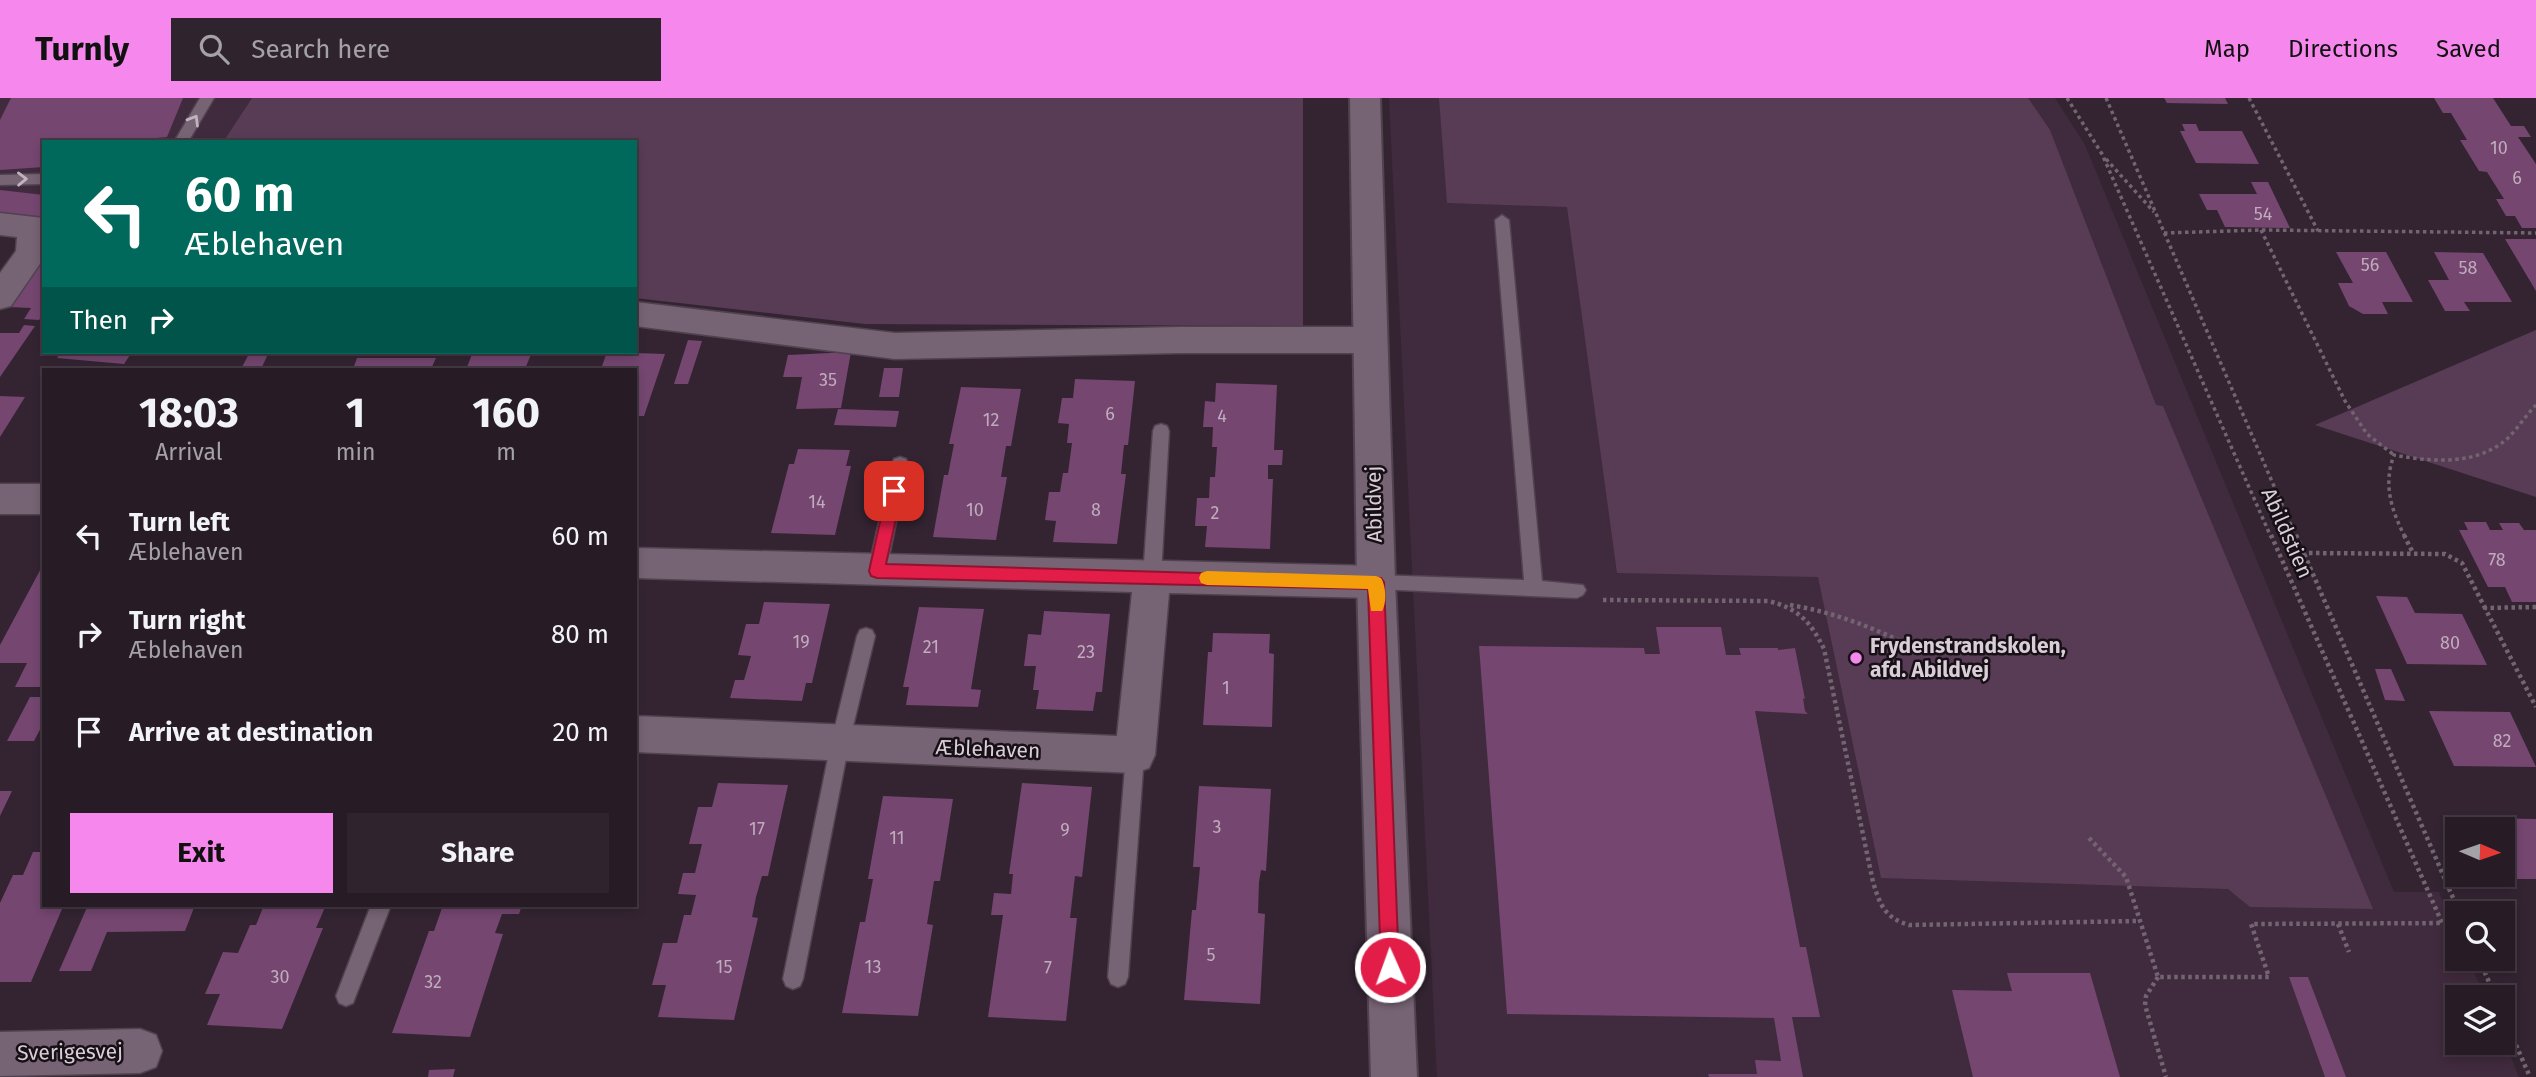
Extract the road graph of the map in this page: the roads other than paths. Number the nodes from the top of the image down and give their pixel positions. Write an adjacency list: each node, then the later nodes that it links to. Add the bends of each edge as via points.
1 (207, 98): 3 (lane, one-way to 1)
2 (1365, 98): 11 (street, Abildvej)
3 (182, 140)
4 (42, 179): 5 (lane, one-way to 4)
5 (0, 180)
6 (1502, 220): 20 (lane)
7 (0, 224): 8 (street)
8 (39, 228): 9 (street, via 31,253)
9 (0, 297)
10 (637, 314): 11 (street, via 895,346)
11 (1370, 340): 19 (street, Abildvej)
12 (1161, 431): 18 (lane)
13 (900, 464): 17 (lane)
14 (0, 499): 15 (street)
15 (42, 499)
16 (637, 564): 17 (street)
17 (877, 571): 18 (street)
18 (1152, 577): 19 (street); 25 (street)
19 (1376, 582): 20 (lane); 33 (street, Abildvej)
20 (1534, 590): 21 (lane)
21 (1577, 590)
22 (866, 636): 24 (lane)
23 (637, 734): 24 (street, Æblehaven)
24 (841, 743): 25 (street, Æblehaven); 28 (lane)
25 (1135, 755): 27 (lane)
26 (380, 907): 29 (lane)
27 (1118, 977)
28 (793, 979)
29 (346, 996)
30 (140, 1051): 32 (street, Sverigesvej)
31 (0, 1054): 32 (street, Sverigesvej)
32 (57, 1065)
33 (1394, 1077)

